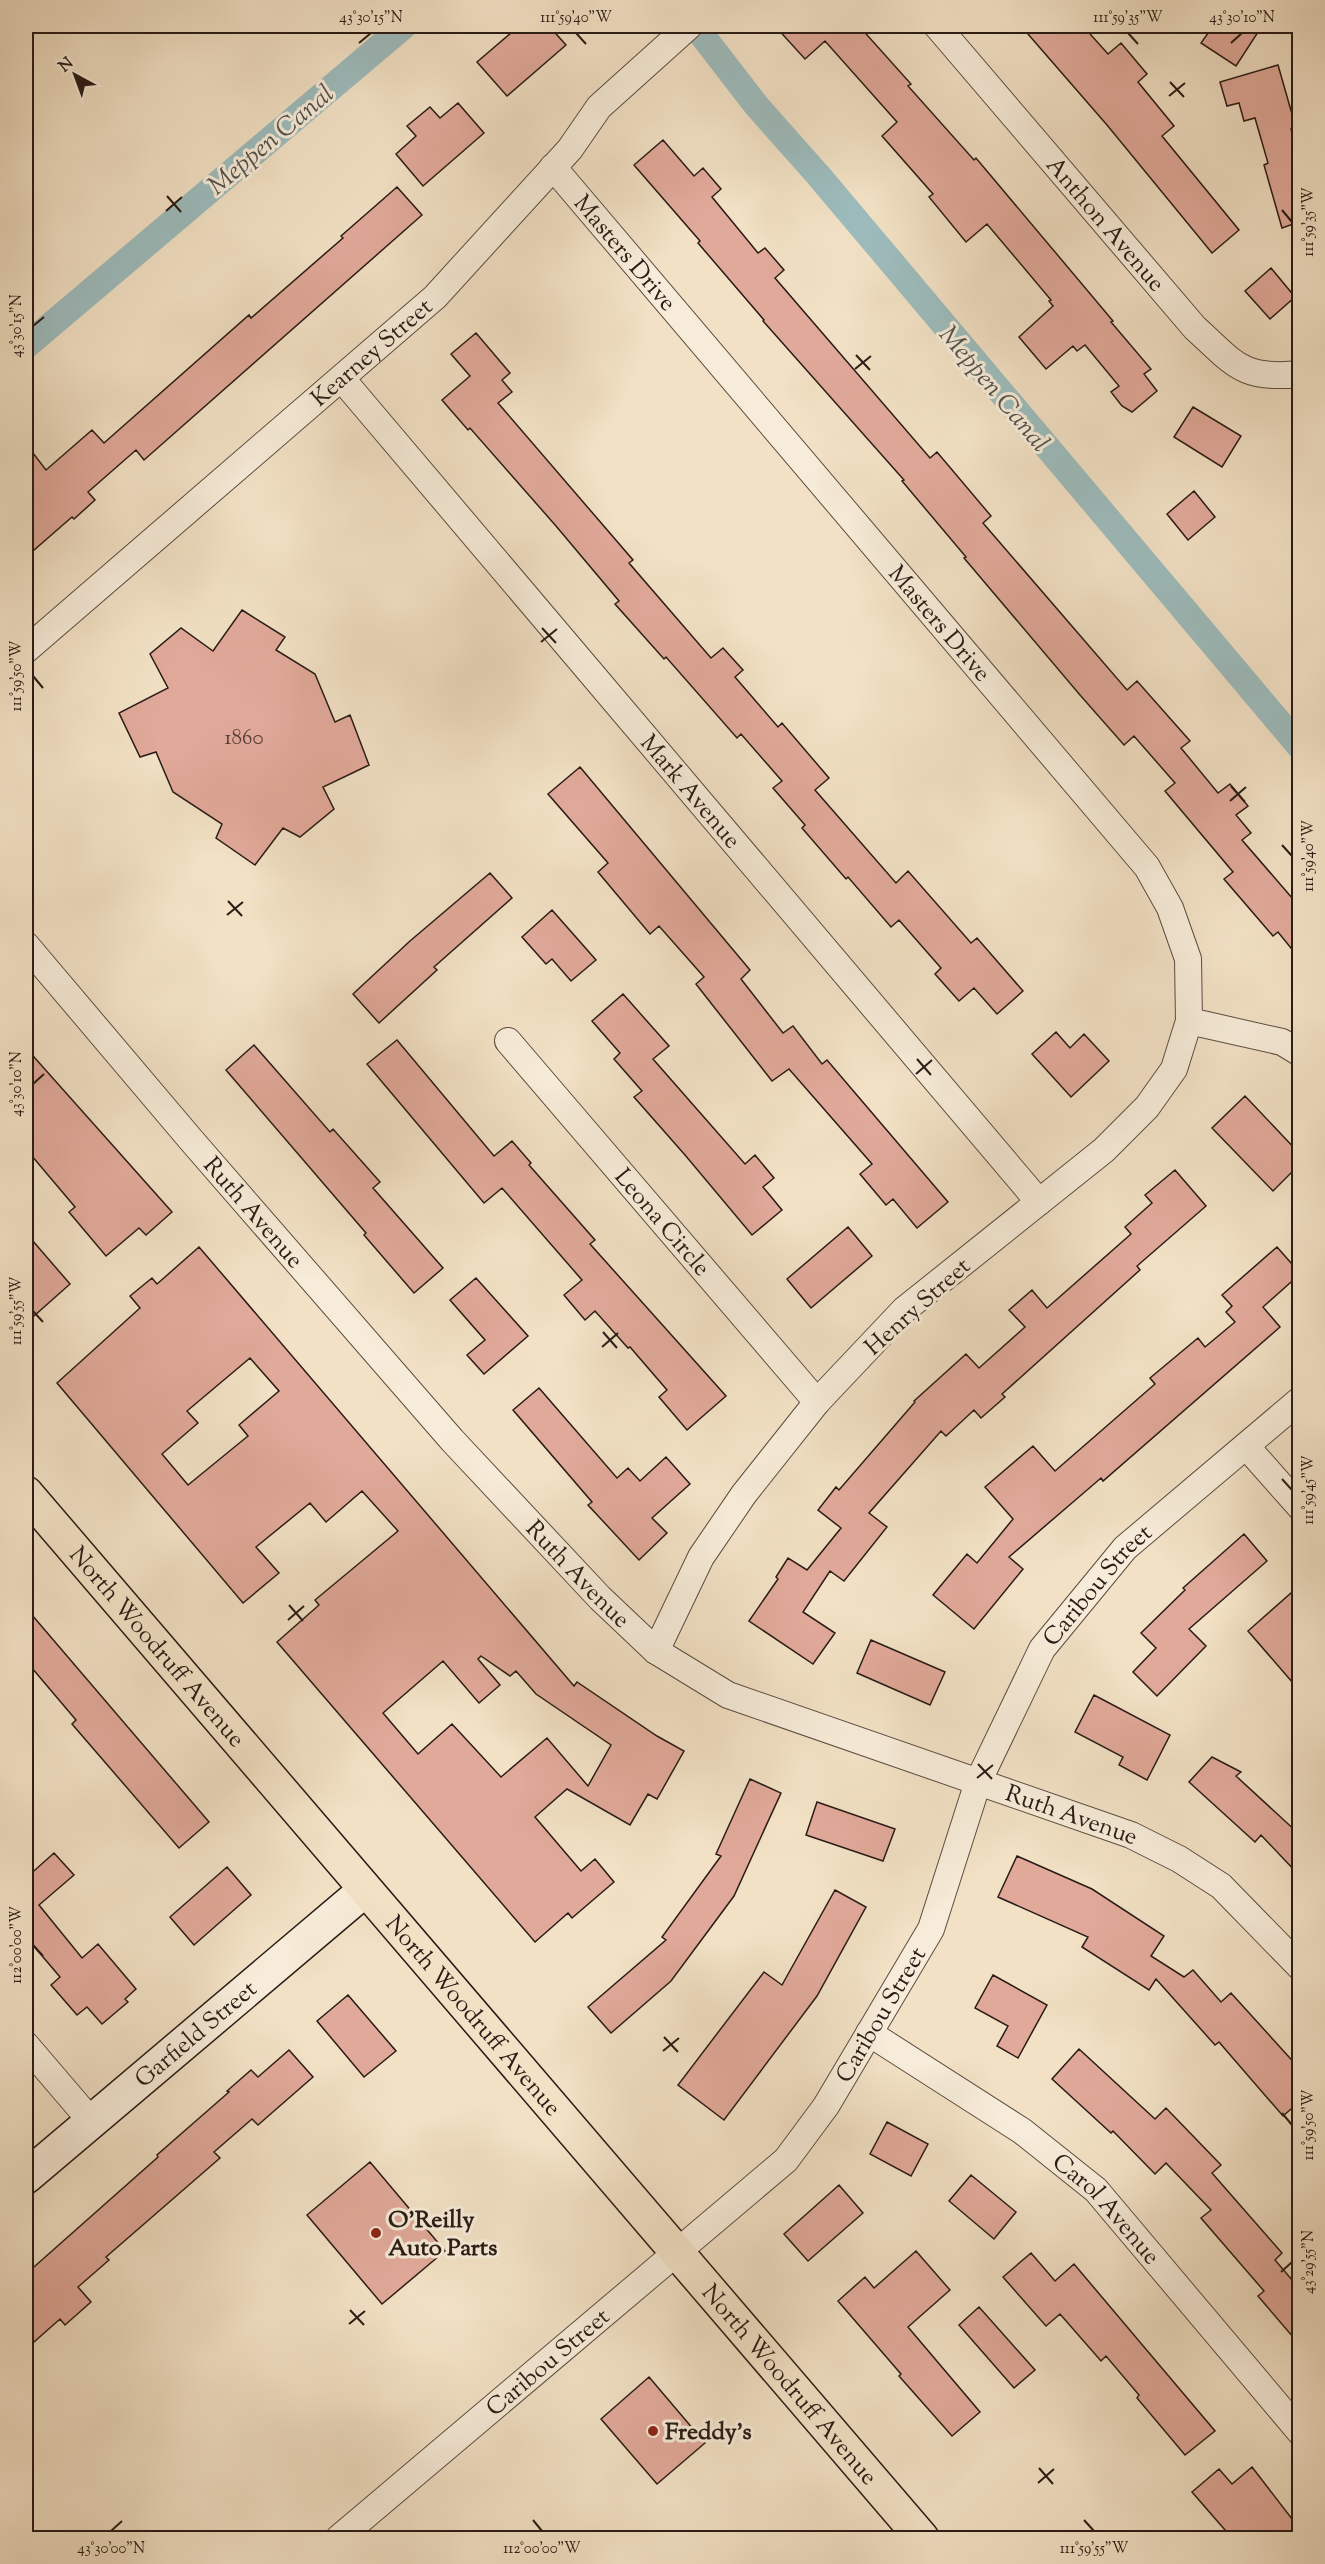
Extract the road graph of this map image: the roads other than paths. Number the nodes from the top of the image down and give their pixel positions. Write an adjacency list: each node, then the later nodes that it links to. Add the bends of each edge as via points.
1 (937, 26): 4 (street, Anthon Avenue, via 1194,328 1242,370 1272,377)
2 (684, 30): 3 (street, Kearney Street, via 599,107)
3 (553, 167): 5 (street, Kearney Street, via 435,297); 8 (street, Masters Drive, via 1147,867 1170,908 1188,959)
4 (1299, 374)
5 (342, 379): 6 (street, Kearney Street); 11 (street, Mark Avenue)
6 (26, 650)
7 (26, 945): 17 (street, Ruth Avenue, via 452,1440 600,1598)
8 (1189, 1021): 10 (street, via 1282,1042); 11 (street, Henry Street, via 1174,1069 1147,1107 1104,1150)
9 (508, 1041): 13 (street, Leona Circle)
10 (1299, 1053)
11 (1039, 1202): 13 (street, Henry Street, via 904,1310)
12 (1299, 1400): 14 (street, Caribou Street)
13 (817, 1402): 17 (street, Henry Street, via 744,1494 701,1557)
14 (1246, 1446): 16 (street); 18 (street, Caribou Street, via 1125,1548 1081,1599 1042,1649)
15 (26, 1493): 19 (main road, North Woodruff Avenue)
16 (1299, 1507)
17 (656, 1651): 18 (street, Ruth Avenue, via 728,1695)
18 (978, 1782): 20 (street, Ruth Avenue, via 1131,1835 1179,1859 1221,1886); 21 (street, Caribou Street, via 932,1929)
19 (365, 1890): 23 (street, Garfield Street); 25 (main road, North Woodruff Avenue)
20 (1299, 1967)
21 (870, 2033): 25 (street, Caribou Street, via 826,2106 786,2160); 26 (street, Carol Avenue, via 1022,2131 1096,2190)
22 (26, 2045): 23 (street)
23 (91, 2121): 24 (street, Garfield Street)
24 (26, 2177)
25 (677, 2254): 27 (street, Caribou Street); 28 (main road, North Woodruff Avenue)
26 (1299, 2432)
27 (339, 2538)
28 (922, 2538)

